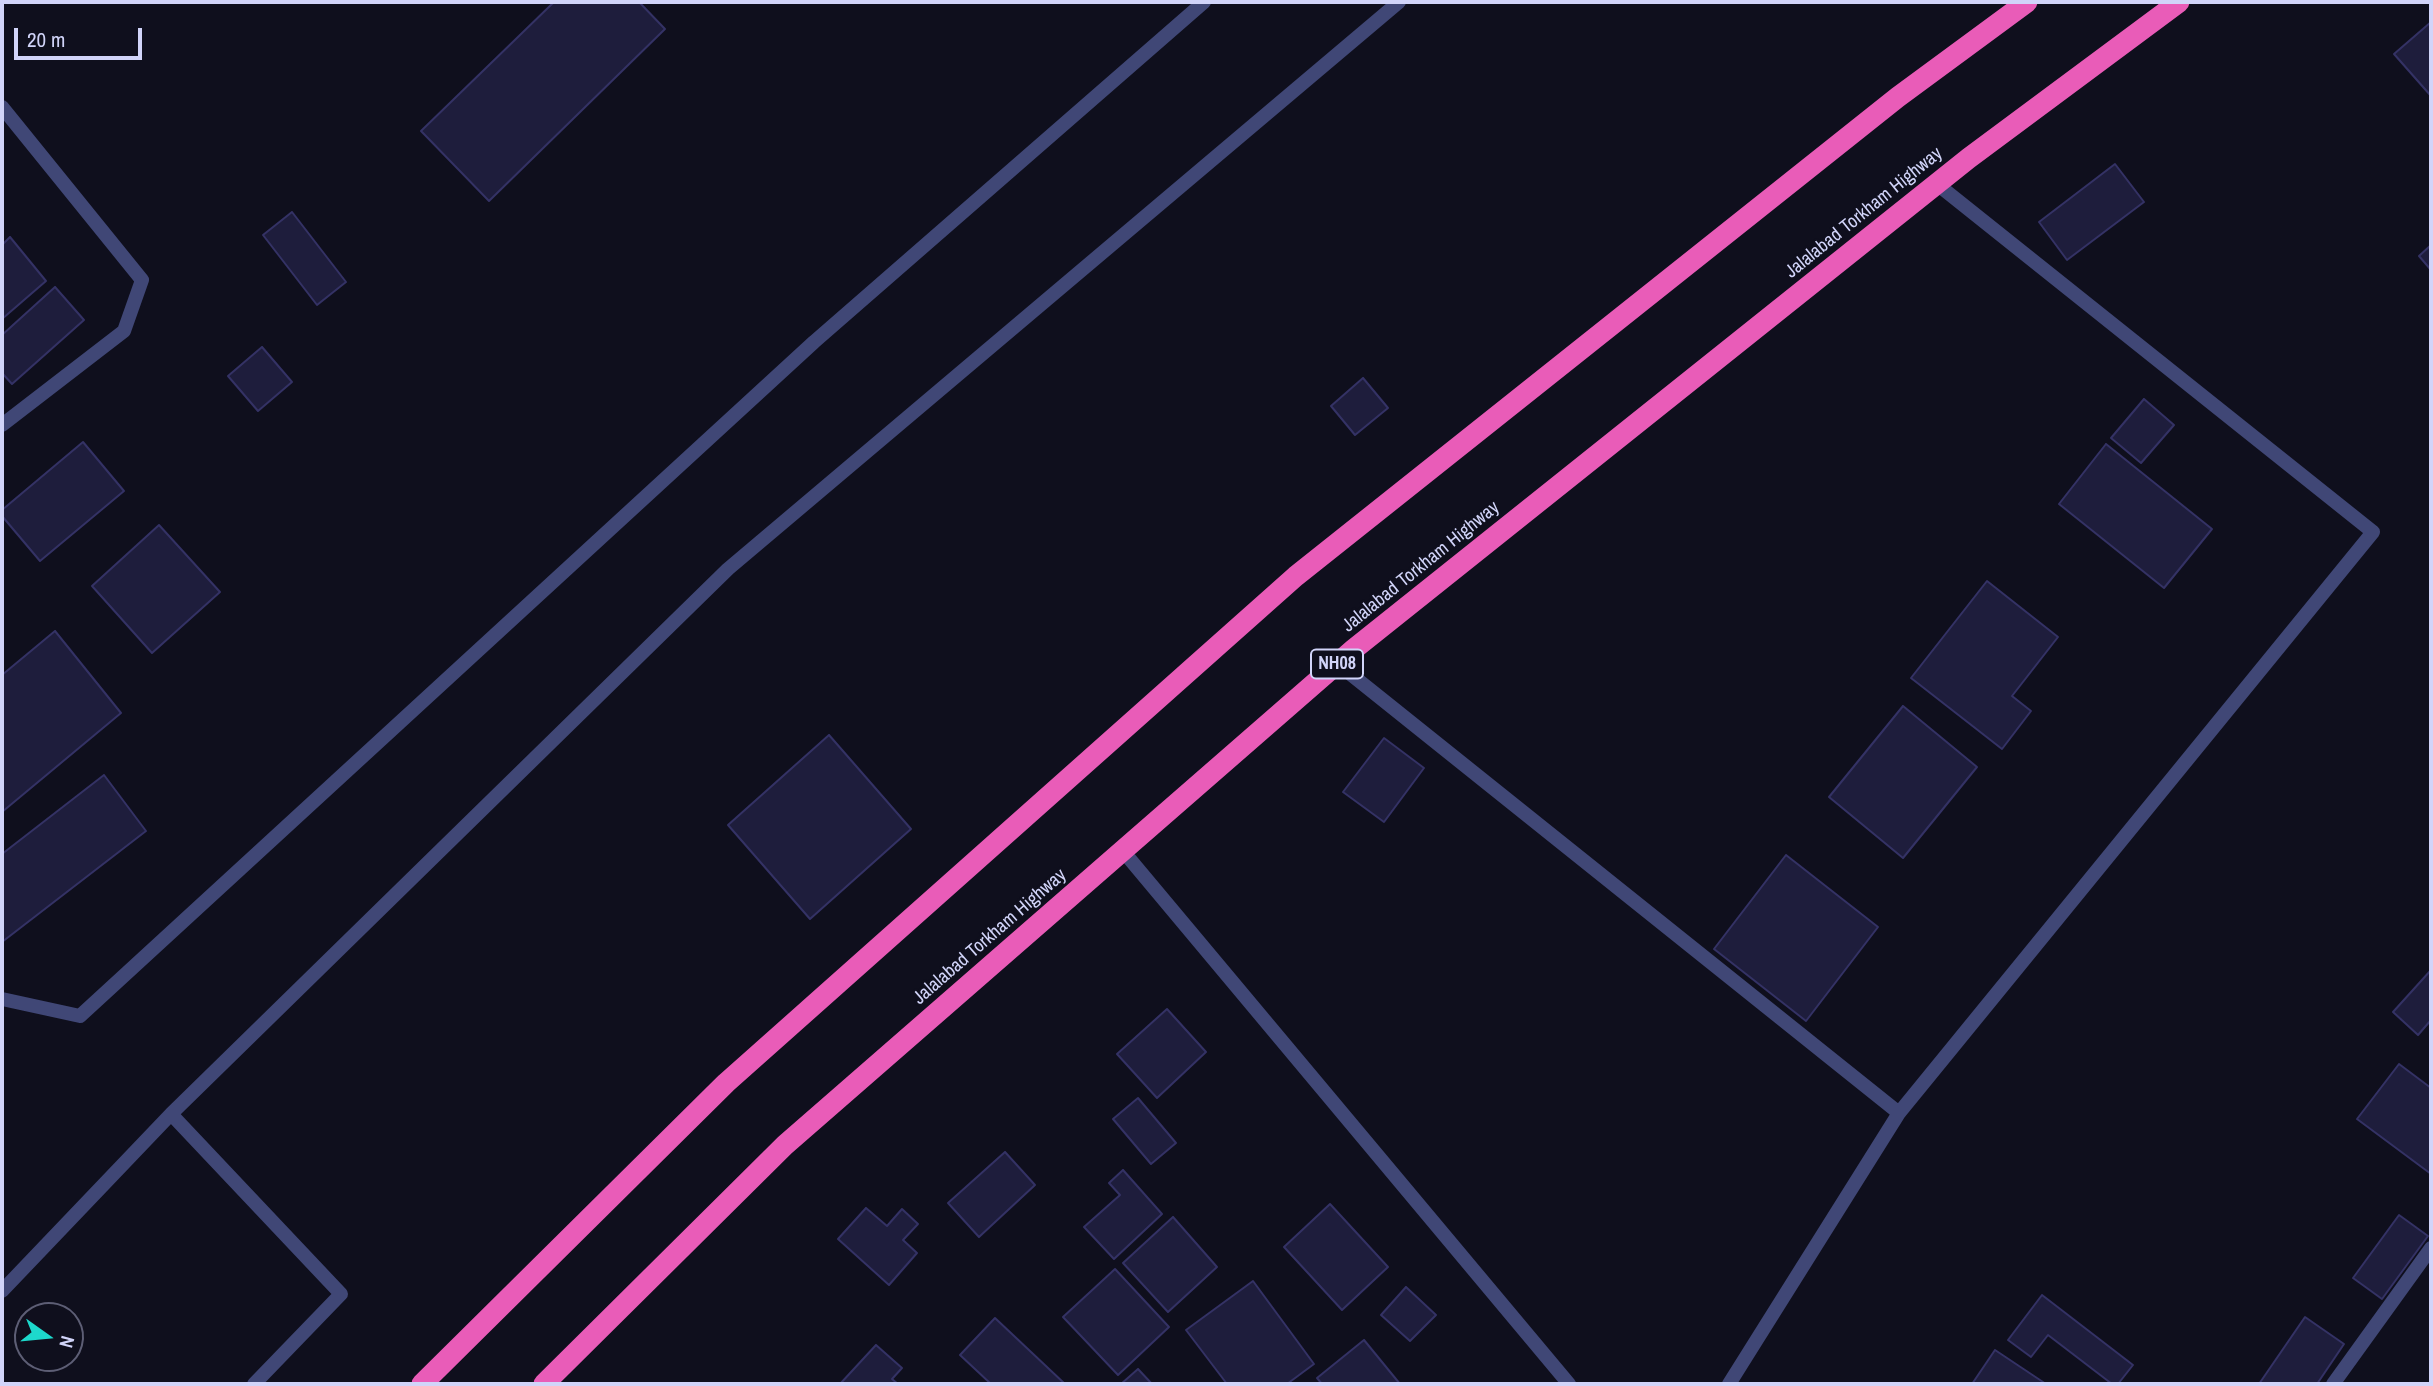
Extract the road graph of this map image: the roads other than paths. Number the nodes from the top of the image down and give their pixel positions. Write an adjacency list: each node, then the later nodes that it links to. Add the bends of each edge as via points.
1 (1204, 2): 10 (street, via 814,342 80,1016)
2 (1399, 2): 12 (street, via 728,569)
3 (2027, 2): 16 (highway, via 1898,97 1296,576 726,1083)
4 (2179, 2): 6 (highway, Jalalabad Torkham Highway / NH08)
5 (2, 107): 7 (street, via 142,279 124,331)
6 (1937, 184): 8 (highway, Jalalabad Torkham Highway / NH08); 11 (street, via 2373,532)
7 (2, 425)
8 (1338, 664): 9 (highway, Jalalabad Torkham Highway / NH08); 11 (street)
9 (1123, 851): 17 (highway, Jalalabad Torkham Highway / NH08, via 785,1145); 18 (street)
10 (2, 999)
11 (1899, 1113): 19 (street)
12 (172, 1114): 14 (street); 15 (street, via 341,1294)
13 (2431, 1248): 20 (street)
14 (2, 1291)
15 (254, 1384)
16 (422, 1384)
17 (544, 1384)
18 (1569, 1384)
19 (1729, 1384)
20 (2333, 1384)

